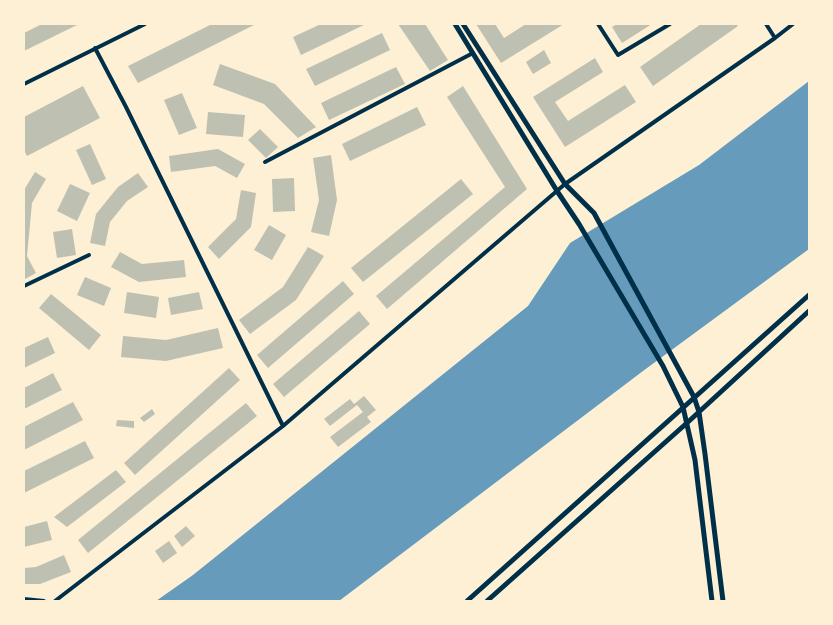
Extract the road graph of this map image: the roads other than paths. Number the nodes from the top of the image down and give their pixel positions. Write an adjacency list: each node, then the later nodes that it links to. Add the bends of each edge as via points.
1 (145, 24): 9 (street)
2 (455, 24): 10 (street)
3 (463, 24): 13 (street)
4 (598, 24): 5 (street, via 618,55)
5 (670, 24)
6 (766, 24): 8 (street)
7 (793, 24): 8 (street)
8 (776, 38): 13 (street)
9 (96, 48): 11 (street); 23 (street)
10 (473, 53): 12 (street); 14 (street)
11 (24, 84)
12 (266, 162)
13 (565, 184): 14 (street); 19 (street, via 594,213)
14 (557, 191): 20 (street, via 663,366); 23 (street)
15 (89, 255): 16 (street)
16 (24, 286)
17 (809, 295): 19 (street)
18 (809, 311): 21 (street)
19 (694, 397): 20 (street); 21 (street)
20 (683, 407): 22 (street); 27 (street)
21 (699, 412): 22 (street); 30 (street)
22 (688, 422): 28 (street); 29 (street)
23 (283, 426): 26 (street)
24 (24, 599): 25 (street)
25 (44, 601)
26 (55, 601)
27 (467, 601)
28 (487, 601)
29 (712, 601)
30 (723, 601)

